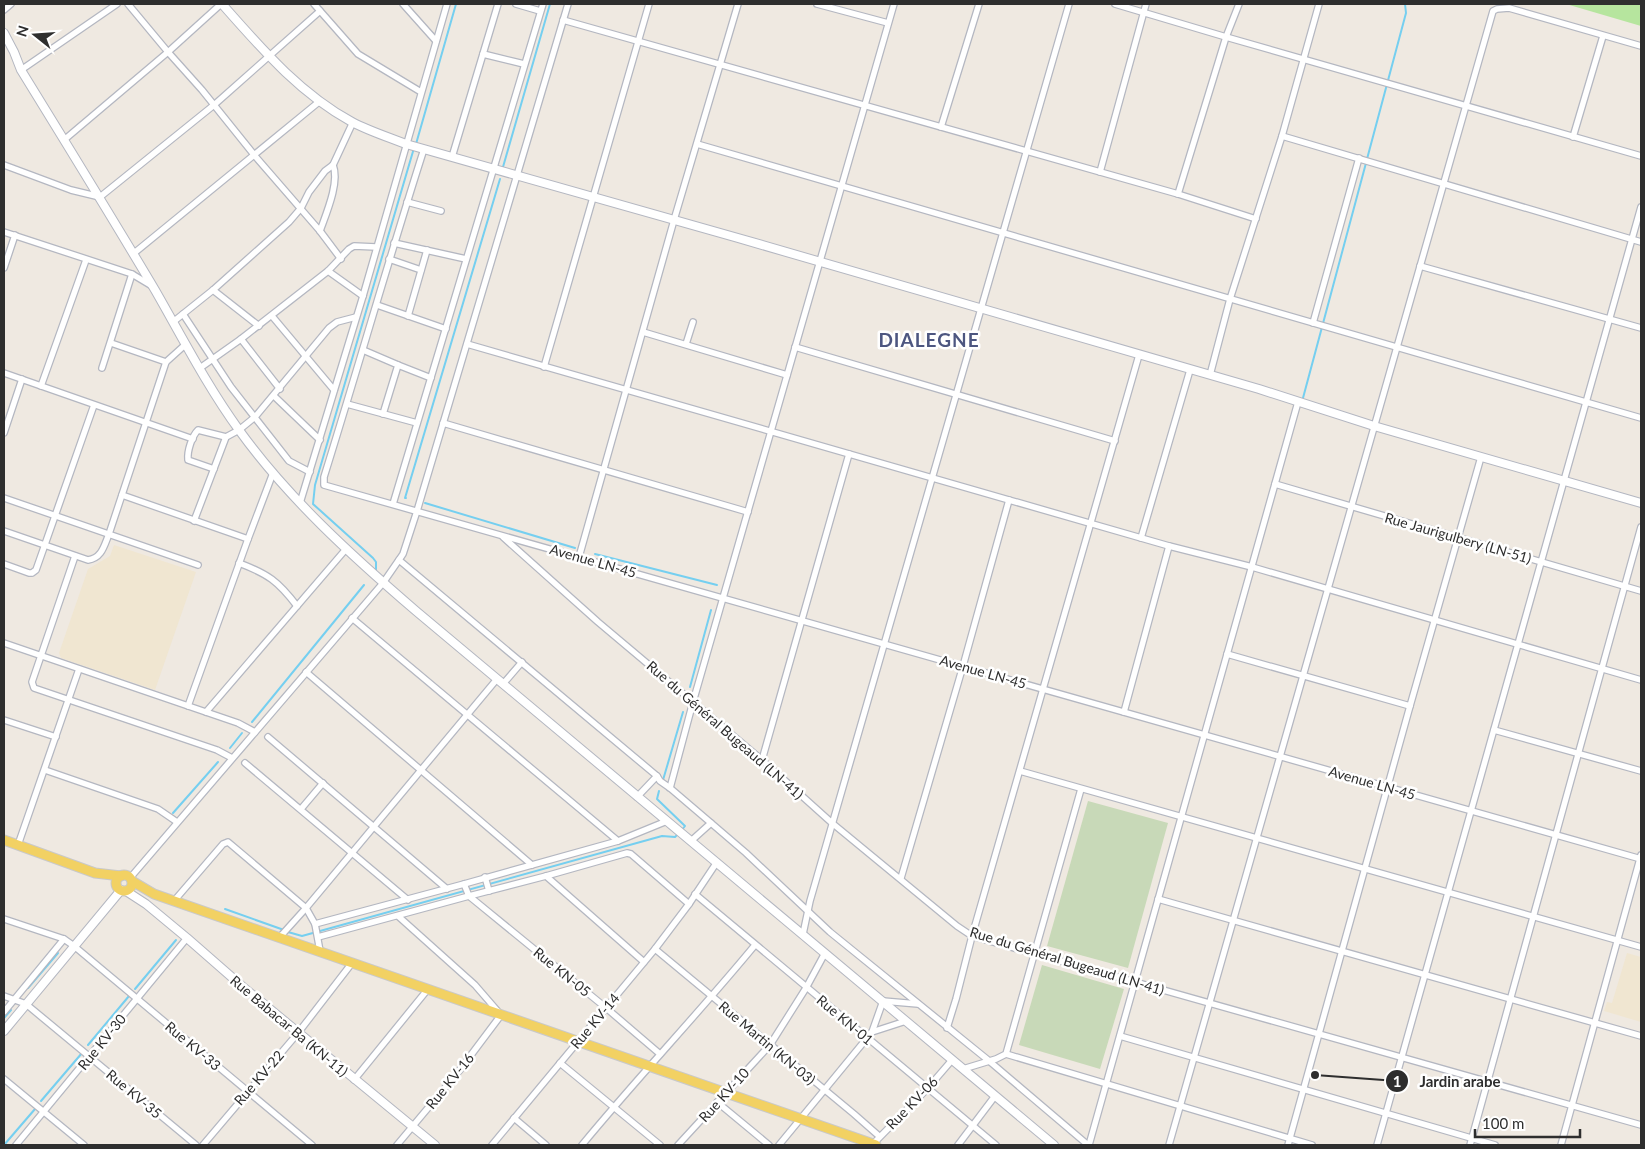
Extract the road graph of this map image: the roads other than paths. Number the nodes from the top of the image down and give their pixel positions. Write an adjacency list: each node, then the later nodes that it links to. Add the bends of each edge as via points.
1 (11, 4): 22 (street)
2 (117, 4): 40 (street)
3 (128, 4): 34 (street)
4 (221, 4): 34 (street); 36 (street)
5 (314, 4): 23 (street)
6 (403, 4): 31 (street)
7 (447, 4): 31 (street)
8 (498, 4): 35 (street)
9 (516, 4): 24 (street)
10 (543, 4): 24 (street)
11 (568, 4): 26 (street)
12 (649, 4): 32 (street)
13 (738, 4): 39 (street)
14 (817, 4): 27 (street)
15 (894, 4): 27 (street)
16 (978, 4): 47 (street)
17 (1069, 4): 54 (street)
18 (1115, 4): 25 (street)
19 (1146, 4): 25 (street)
20 (1239, 4): 30 (street)
21 (1319, 4): 37 (street)
22 (4, 10)
23 (320, 11): 36 (street); 41 (street, via 358,54)
24 (540, 11): 38 (street)
25 (1144, 12): 30 (street); 62 (street)
26 (563, 20): 32 (street); 63 (street)
27 (888, 23): 44 (street)
28 (4, 33): 40 (street)
29 (1603, 36): 33 (street); 45 (street, via 1509,8 1493,11); 49 (street)
30 (1226, 37): 37 (street); 66 (street)
31 (436, 41): 41 (street)
32 (638, 42): 39 (street); 68 (street)
33 (1641, 46)
34 (168, 52): 43 (street); 50 (street)
35 (483, 54): 38 (street); 57 (street)
36 (269, 57): 42 (street); 43 (street)
37 (1303, 59): 45 (street); 48 (street)
38 (524, 64): 61 (street)
39 (720, 65): 44 (street); 52 (street)
40 (21, 70): 50 (street)
41 (421, 92): 51 (street)
42 (320, 101): 46 (street); 55 (street)
43 (214, 105): 55 (street); 67 (street)
44 (864, 105): 47 (street); 65 (street)
45 (1466, 106): 49 (street); 64 (street)
46 (353, 122): 51 (street); 60 (street)
47 (941, 127): 54 (street)
48 (1282, 136): 58 (street); 73 (street)
49 (1573, 137): 56 (street)
50 (64, 140): 67 (street)
51 (408, 144): 53 (street); 82 (street)
52 (697, 144): 65 (street); 74 (street)
53 (422, 149): 57 (street); 69 (street)
54 (1026, 151): 62 (street); 77 (street)
55 (255, 156): 71 (street); 84 (street)
56 (1641, 156)
57 (452, 157): 61 (street)
58 (1358, 158): 64 (street); 108 (street)
59 (4, 165): 67 (street, via 71,190)
60 (333, 166): 71 (street, via 325,171); 75 (street, via 336,175)
61 (493, 169): 63 (street); 86 (street)
62 (1100, 172): 66 (street)
63 (516, 176): 68 (street); 116 (street)
64 (1444, 183): 79 (street); 90 (street)
65 (841, 186): 77 (street); 89 (street)
66 (1178, 194): 73 (street)
67 (100, 197): 84 (street)
68 (594, 198): 74 (street); 126 (street)
69 (407, 202): 72 (street); 81 (street)
70 (1641, 207): 79 (street)
71 (301, 208): 75 (street); 96 (street)
72 (441, 211)
73 (1256, 219): 98 (street)
74 (674, 220): 89 (street); 112 (street)
75 (320, 231): 85 (street)
76 (4, 232): 78 (street)
77 (1002, 233): 98 (street); 100 (street)
78 (15, 235): 88 (street); 91 (street)
79 (1632, 239): 80 (street); 105 (street)
80 (1641, 242)
81 (394, 243): 83 (street); 87 (street)
82 (376, 246): 85 (street, via 354,246); 97 (street)
83 (427, 250): 86 (street); 92 (street)
84 (133, 254): 95 (street)
85 (341, 258): 93 (street)
86 (466, 258): 111 (street)
87 (389, 259): 92 (street); 99 (street)
88 (86, 260): 94 (street); 135 (street)
89 (819, 262): 100 (street); 118 (street)
90 (1420, 266): 105 (street); 119 (street)
91 (4, 268)
92 (421, 270): 103 (street)
93 (328, 271): 97 (street); 102 (street)
94 (132, 274): 95 (street); 114 (street)
95 (152, 286): 106 (street)
96 (213, 290): 101 (street); 109 (street)
97 (363, 296): 104 (street)
98 (1230, 299): 108 (street); 132 (street)
99 (377, 305): 103 (street); 120 (street)
100 (981, 309): 122 (street); 139 (street)
101 (183, 314): 106 (street); 123 (street)
102 (272, 316): 109 (street); 121 (street)
103 (408, 316): 111 (street)
104 (356, 317): 121 (street, via 333,325); 137 (street)
105 (1610, 320): 110 (street); 142 (street)
106 (173, 322): 115 (street)
107 (693, 322): 117 (street)
108 (1314, 323): 119 (street)
109 (258, 326): 113 (street)
110 (1641, 328)
111 (446, 329): 133 (street)
112 (643, 332): 117 (street); 138 (street)
113 (241, 339): 123 (street); 136 (street)
114 (111, 343): 124 (street); 127 (street)
115 (186, 344): 124 (street); 128 (street)
116 (466, 344): 126 (street); 150 (street)
117 (686, 344): 131 (street)
118 (795, 347): 131 (street); 139 (street)
119 (1397, 347): 142 (street); 151 (street)
120 (363, 350): 125 (street); 143 (street)
121 (305, 355): 136 (street); 137 (street)
122 (1140, 355): 129 (street); 158 (street)
123 (213, 359): 128 (street); 146 (street)
124 (166, 362): 148 (street)
125 (398, 364): 133 (street); 145 (street)
126 (544, 366): 138 (street)
127 (102, 368)
128 (200, 368): 152 (street)
129 (1190, 370): 132 (street); 184 (street)
130 (4, 373): 134 (street)
131 (787, 375): 153 (street)
132 (1210, 375): 141 (street)
133 (431, 378): 149 (street)
134 (22, 379): 135 (street); 154 (street)
135 (41, 386): 144 (street)
136 (280, 388): 140 (street)
137 (334, 390): 157 (street)
138 (627, 390): 153 (street); 162 (street)
139 (956, 394): 158 (street); 165 (street)
140 (274, 396): 146 (street); 157 (street)
141 (1298, 402): 151 (street); 167 (street)
142 (1586, 402): 147 (street); 166 (street)
143 (347, 404): 145 (street); 173 (street, Avenue LN-45, via 324,485)
144 (94, 405): 148 (street); 177 (street)
145 (383, 414): 149 (street)
146 (255, 417): 152 (street); 163 (street, via 289,461)
147 (1641, 418)
148 (146, 423): 156 (street); 168 (street)
149 (417, 423): 173 (street)
150 (443, 423): 162 (street); 175 (street)
151 (1374, 426): 160 (street); 174 (street)
152 (239, 430): 155 (street); 164 (street)
153 (771, 431): 159 (street); 176 (street)
154 (4, 433)
155 (226, 438): 156 (street, via 198,430); 161 (street)
156 (193, 439): 161 (street, via 188,460)
157 (320, 440): 163 (street)
158 (1115, 440): 179 (street)
159 (849, 454): 165 (street); 205 (street)
160 (1481, 457): 166 (street); 185 (street)
161 (214, 469): 178 (street)
162 (604, 470): 176 (street); 191 (street)
163 (310, 472): 171 (street)
164 (273, 473): 171 (street); 186 (street)
165 (932, 478): 170 (street); 208 (street)
166 (1564, 481): 172 (street); 193 (street)
167 (1275, 484): 174 (street, Rue Jaurigulbery (LN-51)); 197 (street)
168 (122, 495): 178 (street); 182 (street)
169 (4, 498): 177 (street)
170 (1009, 500): 179 (street); 213 (street)
171 (300, 503): 189 (street)
172 (1641, 503)
173 (393, 504): 175 (street, Avenue LN-45)
174 (1351, 507): 185 (street, Rue Jaurigulbery (LN-51)); 200 (street)
175 (417, 511): 183 (street, Avenue LN-45); 192 (street)
176 (748, 512): 202 (street)
177 (55, 515): 182 (street); 187 (street)
178 (194, 520): 186 (street)
179 (1091, 523): 184 (street); 220 (street)
180 (1641, 527): 199 (street)
181 (4, 532): 187 (street)
182 (109, 534): 190 (street, via 99,556 88,560); 196 (street)
183 (502, 535): 191 (street, Avenue LN-45); 222 (street, Rue du Général Bugeaud (LN-41))
184 (1141, 538): 188 (street)
185 (1459, 538): 193 (street, Rue Jaurigulbery (LN-51)); 206 (street)
186 (248, 539): 195 (street)
187 (45, 546): 190 (street); 194 (street, via 32,573)
188 (1169, 546): 197 (street); 226 (street)
189 (346, 548): 198 (street); 203 (street)
190 (75, 556): 211 (street)
191 (579, 557): 202 (street, Avenue LN-45)
192 (399, 560): 198 (street); 212 (street)
193 (1542, 562): 199 (street, Rue Jaurigulbery (LN-51)); 209 (street)
194 (4, 564)
195 (239, 564): 203 (street, via 270,577); 223 (street)
196 (198, 565)
197 (1252, 567): 200 (street); 210 (street)
198 (383, 583): 204 (street); 219 (street)
199 (1625, 586): 201 (street, Rue Jaurigulbery (LN-51)); 214 (street)
200 (1328, 589): 206 (street); 217 (street)
201 (1641, 591)
202 (723, 598): 205 (street, Avenue LN-45); 222 (street)
203 (297, 606): 225 (street)
204 (352, 618): 216 (street); 227 (street)
205 (802, 620): 208 (street, Avenue LN-45); 237 (street)
206 (1436, 620): 209 (street); 224 (street)
207 (4, 643): 211 (street)
208 (884, 644): 213 (street, Avenue LN-45); 255 (street)
209 (1518, 644): 214 (street); 229 (street)
210 (1227, 654): 217 (street); 231 (street)
211 (41, 656): 215 (street); 221 (street, via 32,686)
212 (522, 662): 219 (street); 243 (street)
213 (963, 666): 220 (street, Avenue LN-45); 271 (street)
214 (1602, 668): 218 (street); 234 (street)
215 (79, 670): 221 (street); 223 (street)
216 (306, 672): 230 (street); 240 (street)
217 (1303, 676): 224 (street); 235 (street)
218 (1641, 680)
219 (500, 682): 227 (street); 248 (street)
220 (1043, 689): 226 (street, Avenue LN-45); 241 (street)
221 (68, 700): 232 (street); 236 (street, via 217,750)
222 (693, 702): 237 (street, Rue du Général Bugeaud (LN-41)); 246 (street)
223 (188, 706): 225 (street)
224 (1410, 706): 245 (street)
225 (206, 712): 230 (street)
226 (1124, 712): 231 (street, Avenue LN-45)
227 (467, 715): 240 (street); 260 (street)
228 (4, 720): 232 (street)
229 (1494, 730): 234 (street); 250 (street)
230 (255, 732): 236 (street)
231 (1204, 735): 235 (street, Avenue LN-45); 251 (street)
232 (56, 737): 239 (street)
233 (268, 737): 244 (street)
234 (1579, 754): 242 (street); 257 (street)
235 (1280, 756): 245 (street, Avenue LN-45); 258 (street)
236 (232, 758): 253 (street)
237 (762, 760): 255 (street, Rue du Général Bugeaud (LN-41))
238 (245, 763): 249 (street)
239 (44, 770): 253 (street, via 158,809); 262 (street)
240 (422, 770): 256 (street); 266 (street)
241 (1020, 771): 247 (street); 295 (street)
242 (1641, 771)
243 (657, 776): 246 (street); 248 (street)
244 (323, 784): 249 (street); 256 (street)
245 (1389, 787): 250 (street, Avenue LN-45); 267 (street)
246 (670, 788): 254 (street)
247 (1081, 789): 251 (street); 306 (street)
248 (638, 797): 252 (street)
249 (301, 808): 263 (street)
250 (1471, 811): 257 (street, Avenue LN-45); 277 (street)
251 (1181, 818): 258 (street); 280 (street)
252 (667, 821): 260 (street); 261 (street)
253 (177, 822): 270 (street)
254 (711, 823): 261 (street); 286 (street)
255 (832, 823): 271 (street, Rue du Général Bugeaud (LN-41)); 286 (street)
256 (374, 827): 263 (street); 273 (street)
257 (1556, 835): 264 (street, Avenue LN-45); 288 (street)
258 (1256, 839): 267 (street); 290 (street)
259 (4, 840): 262 (main road)
260 (618, 840): 266 (street)
261 (691, 841): 265 (street)
262 (18, 845): 268 (main road)
263 (352, 852): 281 (street); 285 (street)
264 (1641, 857): 298 (street)
265 (717, 862): 279 (street, Rue KV-14); 292 (street)
266 (532, 865): 272 (street)
267 (1366, 870): 277 (street); 304 (street)
268 (95, 873): 270 (main road); 274 (main road)
269 (546, 876): 272 (street); 284 (street, via 627,853); 307 (street)
270 (128, 878): 274 (main road, via 132,886); 274 (main road, via 117,881); 278 (main road)
271 (901, 878): 295 (street, Rue du Général Bugeaud (LN-41))
272 (487, 884): 275 (street); 275 (street)
273 (447, 889): 275 (street); 281 (street)
274 (123, 890): 276 (main road); 283 (street); 300 (street)
275 (466, 890): 287 (street); 322 (street, Rue KN-05)
276 (139, 893): 278 (main road); 283 (street)
277 (1448, 893): 288 (street); 309 (street)
278 (154, 894): 282 (main road)
279 (695, 894): 284 (street, Rue KV-14); 299 (street, Rue KN-01)
280 (1158, 899): 290 (street); 310 (street)
281 (408, 900): 291 (street)
282 (174, 901): 285 (street, via 228,842); 294 (main road)
283 (146, 904): 296 (street, Rue Babacar Ba (KN-11))
284 (689, 904): 302 (street, Rue KV-14)
285 (306, 908): 291 (street); 294 (street)
286 (807, 910): 292 (street); 321 (street)
287 (398, 916): 293 (street); 324 (street, via 475,985)
288 (1534, 917): 298 (street); 315 (street)
289 (4, 918): 297 (street, Rue KV-33)
290 (1233, 920): 304 (street); 319 (street)
291 (316, 926): 293 (street)
292 (803, 934): 305 (street)
293 (318, 935): 303 (street)
294 (281, 936): 303 (main road)
295 (972, 936): 306 (street, Rue du Général Bugeaud (LN-41)); 327 (street)
296 (187, 938): 316 (street, Rue KV-30); 330 (street, Rue Babacar Ba (KN-11))
297 (64, 939): 300 (street, Rue KV-33); 317 (street)
298 (1618, 940): 301 (street); 326 (street)
299 (756, 945): 311 (street, Rue KN-01); 314 (street)
300 (74, 946): 316 (street, Rue KV-33); 320 (street)
301 (1641, 947)
302 (655, 949): 307 (street, Rue KV-14); 314 (street, Rue Martin (KN-03))
303 (320, 951): 308 (main road)
304 (1343, 951): 309 (street); 331 (street)
305 (825, 953): 311 (street, Rue KV-10); 318 (street)
306 (1034, 954): 310 (street, Rue du Général Bugeaud (LN-41)); 338 (street)
307 (644, 962): 322 (street, Rue KV-14)
308 (352, 963): 312 (main road); 330 (street, Rue KV-22)
309 (1425, 974): 315 (street); 340 (street)
310 (1135, 982): 319 (street, Rue du Général Bugeaud (LN-41)); 332 (street)
311 (806, 988): 334 (street, Rue KN-01); 336 (street, Rue KV-10)
312 (428, 989): 324 (main road); 348 (street)
313 (4, 996): 317 (street)
314 (712, 996): 336 (street, Rue Martin (KN-03)); 337 (street)
315 (1511, 998): 326 (street); 349 (street)
316 (137, 999): 339 (street, Rue KV-30); 353 (street, Rue KV-33)
317 (14, 1000): 320 (street); 323 (street)
318 (883, 1001): 321 (street); 325 (street); 329 (street)
319 (1210, 1003): 331 (street, Rue du Général Bugeaud (LN-41)); 341 (street)
320 (26, 1004): 328 (street); 339 (street, Rue KV-35)
321 (918, 1004): 327 (street)
322 (606, 1007): 335 (street, Rue KV-14); 337 (street, Rue KN-05)
323 (4, 1012)
324 (501, 1016): 335 (main road); 366 (street, Rue KV-16)
325 (906, 1021): 329 (street); 342 (street)
326 (1595, 1022): 333 (street); 358 (street)
327 (947, 1028): 343 (street)
328 (4, 1031)
329 (872, 1032): 334 (street)
330 (298, 1034): 348 (street, Rue Babacar Ba (KN-11)); 353 (street, Rue KV-22)
331 (1320, 1034): 340 (street, Rue du Général Bugeaud (LN-41)); 352 (street)
332 (1120, 1036): 341 (street); 350 (street)
333 (1641, 1036)
334 (867, 1039): 351 (street, Rue KN-01); 354 (street)
335 (577, 1042): 344 (street, Rue KV-14); 345 (main road)
336 (770, 1045): 354 (street, Rue Martin (KN-03)); 355 (street, Rue KV-10)
337 (660, 1054): 345 (street)
338 (1006, 1054): 343 (street); 350 (street)
339 (90, 1057): 361 (street, Rue KV-30); 373 (street, Rue KV-35)
340 (1402, 1057): 349 (street, Rue du Général Bugeaud (LN-41)); 362 (street)
341 (1194, 1058): 352 (street); 359 (street)
342 (952, 1060): 346 (street); 351 (street, Rue KV-06)
343 (988, 1060): 346 (street); 388 (street)
344 (560, 1063): 360 (street); 363 (street, Rue KV-14)
345 (649, 1068): 355 (main road); 360 (street)
346 (963, 1070): 356 (street)
347 (4, 1079): 361 (street)
348 (354, 1080): 366 (street, Rue Babacar Ba (KN-11))
349 (1488, 1081): 358 (street, Rue du Général Bugeaud (LN-41)); 369 (street)
350 (1106, 1083): 359 (street); 388 (street)
351 (927, 1088): 367 (street, Rue KN-01); 370 (street, Rue KV-06)
352 (1304, 1090): 362 (street); 368 (street)
353 (248, 1091): 374 (street, Rue KV-22); 375 (street, Rue KV-33)
354 (825, 1091): 364 (street); 370 (street, Rue Martin (KN-03), via 854,1114)
355 (725, 1093): 357 (street, Rue KV-10); 364 (main road)
356 (995, 1096): 367 (street); 387 (street)
357 (717, 1102): 382 (street, Rue KV-10); 383 (street)
358 (1572, 1105): 365 (street, Rue du Général Bugeaud (LN-41)); 394 (street)
359 (1180, 1106): 368 (street); 389 (street)
360 (614, 1107): 380 (street); 381 (street)
361 (44, 1112): 371 (street, Rue KV-30); 372 (street)
362 (1386, 1114): 369 (street); 392 (street)
363 (514, 1118): 378 (street, Rue KV-14); 379 (street)
364 (802, 1120): 370 (main road); 384 (street)
365 (1641, 1125)
366 (413, 1127): 376 (street, Rue KV-16); 377 (street, Rue Babacar Ba (KN-11))
367 (973, 1127): 385 (street); 386 (street, Rue KN-01)
368 (1290, 1138): 390 (street); 391 (street)
369 (1471, 1142): 393 (street)
370 (875, 1143)
371 (16, 1145)
372 (84, 1145)
373 (196, 1145)
374 (202, 1145)
375 (312, 1145)
376 (397, 1145)
377 (435, 1145)
378 (492, 1145)
379 (546, 1145)
380 (582, 1145)
381 (660, 1145)
382 (678, 1145)
383 (769, 1145)
384 (780, 1145)
385 (958, 1145)
386 (996, 1145)
387 (1054, 1145)
388 (1088, 1145)
389 (1169, 1145)
390 (1288, 1145)
391 (1312, 1145)
392 (1377, 1145)
393 (1495, 1145)
394 (1561, 1145)

